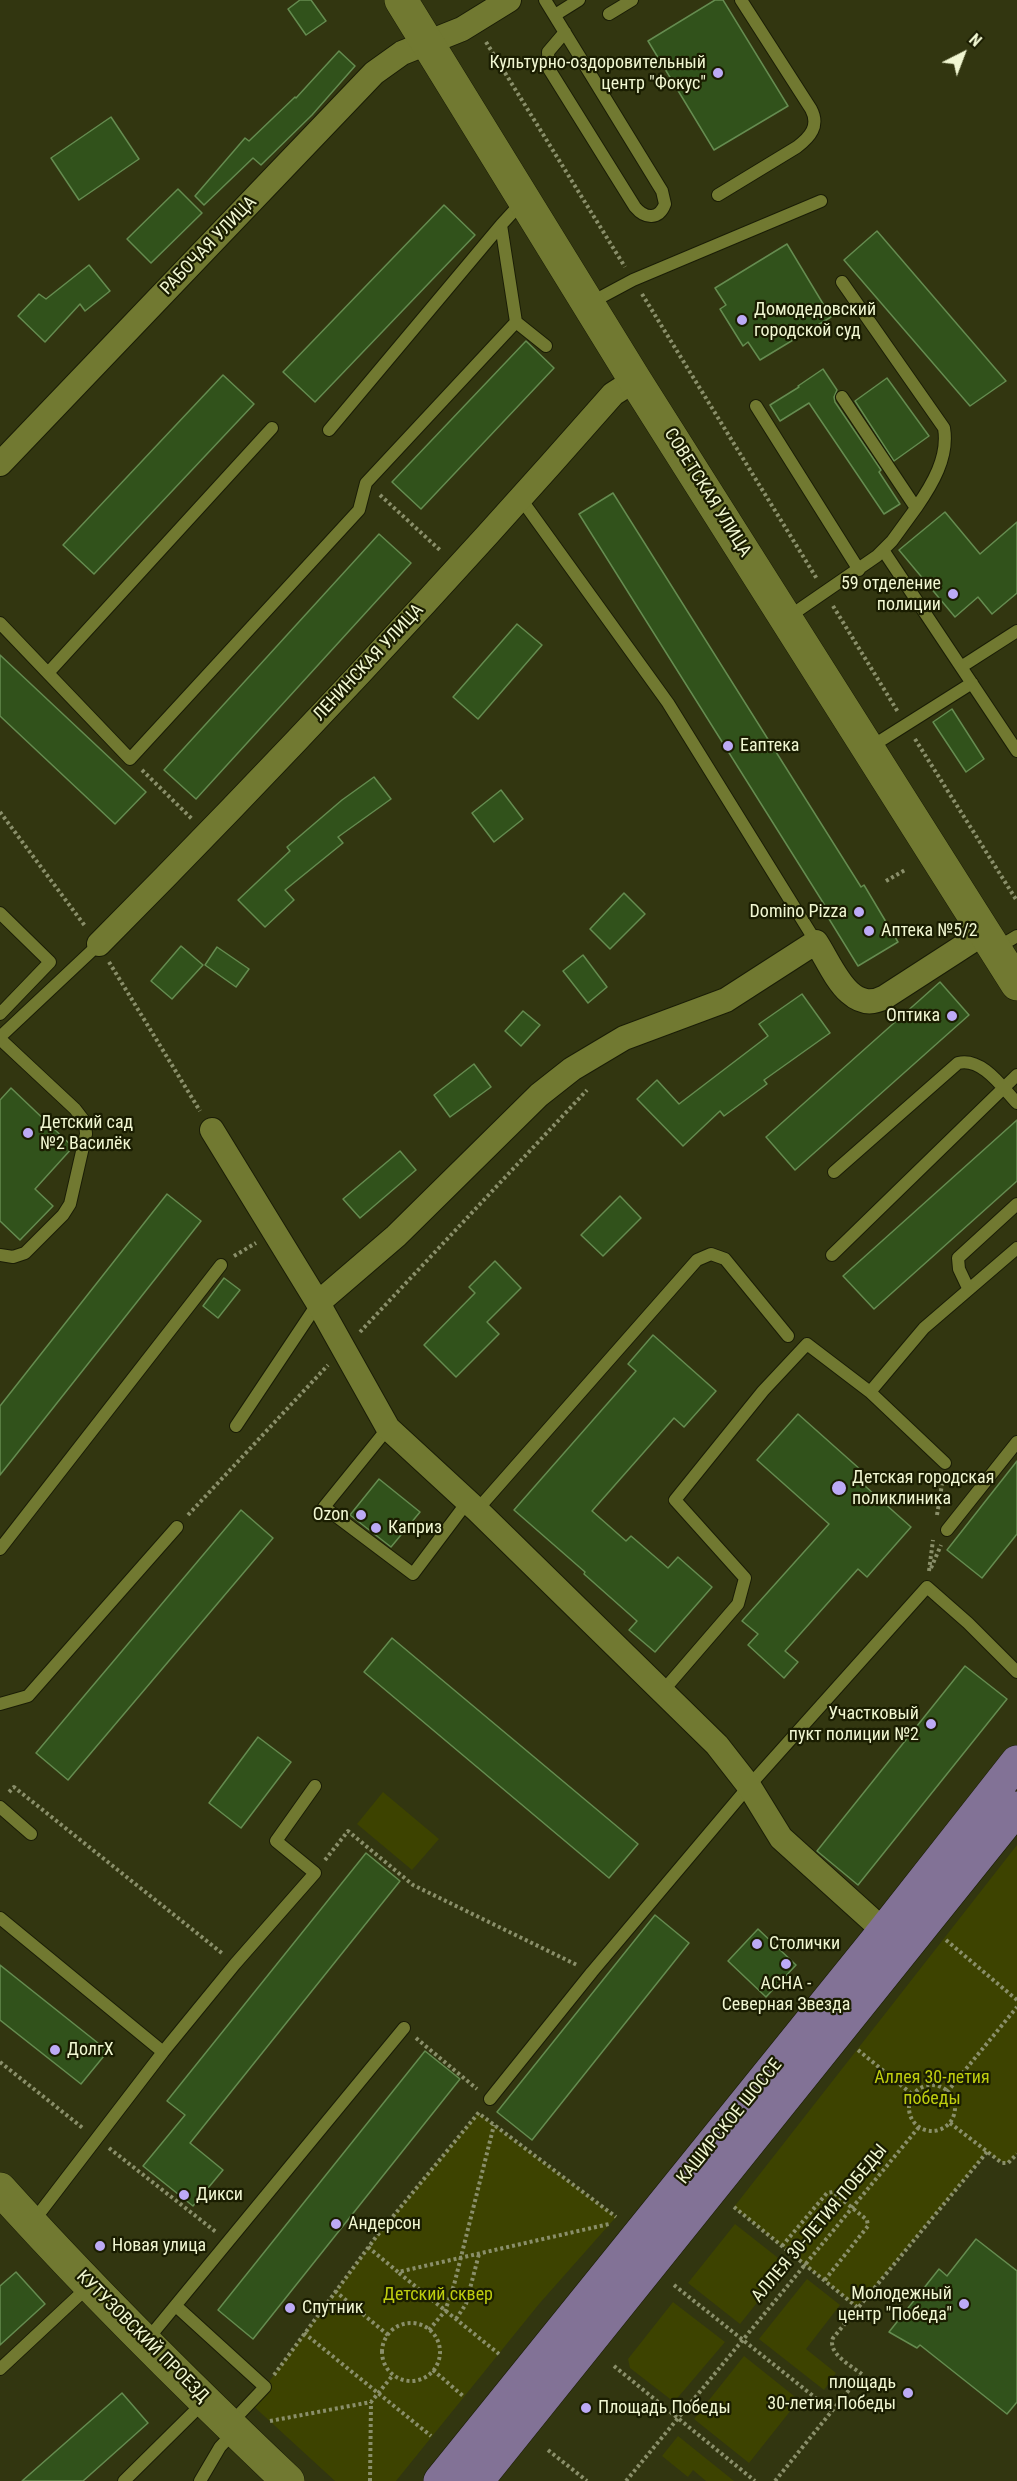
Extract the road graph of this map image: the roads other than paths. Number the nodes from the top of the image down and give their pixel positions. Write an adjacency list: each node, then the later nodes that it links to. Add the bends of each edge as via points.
1 (401, 0): 10 (main road, СОВЕТСКАЯ УЛИЦА)
2 (509, 0): 10 (street, РАБОЧАЯ УЛИЦА, via 474,22)
3 (545, 0): 8 (lane)
4 (579, 0): 8 (lane)
5 (632, 0): 7 (lane)
6 (741, 0): 11 (lane, via 812,109 815,127 797,147)
7 (609, 14)
8 (555, 15): 9 (lane)
9 (565, 32): 9 (lane, via 548,52 549,69 635,207 644,216 659,214 665,204 662,191)
10 (428, 43): 12 (main road, СОВЕТСКАЯ УЛИЦА); 24 (street, РАБОЧАЯ УЛИЦА, via 402,53 374,73)
11 (718, 195)
12 (525, 199): 14 (lane); 16 (main road, СОВЕТСКАЯ УЛИЦА)
13 (821, 201): 16 (lane, via 633,280)
14 (501, 225): 17 (lane); 23 (lane)
15 (842, 282): 26 (lane, via 944,428 940,464)
16 (589, 304): 19 (main road, СОВЕТСКАЯ УЛИЦА)
17 (516, 322): 18 (lane); 33 (lane, via 366,483 359,510 130,759)
18 (546, 346)
19 (635, 380): 25 (street, ЛЕНИНСКАЯ УЛИЦА, via 613,394); 29 (main road, СОВЕТСКАЯ УЛИЦА)
20 (842, 397): 26 (lane)
21 (756, 406): 28 (lane)
22 (272, 428): 33 (lane)
23 (330, 430)
24 (0, 464)
25 (521, 499): 39 (lane, via 668,703); 40 (street, ЛЕНИНСКАЯ УЛИЦА, via 208,834)
26 (916, 508): 27 (lane)
27 (883, 550): 28 (lane); 32 (lane)
28 (858, 570): 29 (lane)
29 (786, 618): 35 (main road, СОВЕТСКАЯ УЛИЦА)
30 (0, 623): 33 (lane)
31 (1017, 631): 32 (lane)
32 (961, 667): 34 (lane)
33 (48, 673)
34 (972, 683): 35 (lane); 36 (lane)
35 (868, 749): 38 (main road, СОВЕТСКАЯ УЛИЦА)
36 (1017, 751)
37 (0, 913): 42 (lane, via 50,962)
38 (999, 939): 39 (street, via 872,1003 851,995); 41 (main road, СОВЕТСКАЯ УЛИЦА)
39 (816, 942): 55 (street, via 726,1000 624,1038 554,1082 411,1223)
40 (99, 944): 43 (lane)
41 (1017, 984)
42 (0, 1014)
43 (0, 1038): 52 (lane, via 75,1108 87,1130 67,1210 25,1253)
44 (1017, 1075): 45 (lane)
45 (1003, 1089): 46 (lane); 48 (lane, via 976,1064 958,1063); 51 (lane)
46 (1017, 1103)
47 (212, 1130): 55 (street)
48 (834, 1172)
49 (1017, 1204): 54 (lane, via 958,1258 958,1269)
50 (1017, 1248): 54 (lane)
51 (832, 1255)
52 (0, 1256)
53 (221, 1265): 65 (lane)
54 (968, 1288): 57 (lane, via 914,1338)
55 (318, 1303): 58 (lane); 59 (street)
56 (788, 1336): 62 (lane, via 725,1259 711,1254 697,1260)
57 (870, 1392): 61 (lane); 67 (lane, via 807,1344 763,1391 675,1500 745,1578 738,1605)
58 (236, 1426)
59 (388, 1428): 62 (street); 62 (lane, via 324,1507 413,1574)
60 (1017, 1442): 64 (lane)
61 (945, 1463)
62 (472, 1506): 67 (street)
63 (177, 1527): 68 (lane, via 28,1696)
64 (947, 1530)
65 (0, 1549)
66 (1017, 1672): 71 (lane, via 927,1587)
67 (662, 1692): 71 (street, via 717,1745)
68 (0, 1704)
69 (1017, 1762): 76 (main road, КАШИРСКОЕ ШОССЕ)
70 (315, 1786): 78 (lane, via 276,1841 315,1873)
71 (749, 1786): 76 (street, via 781,1838); 79 (lane)
72 (0, 1807): 74 (lane)
73 (1017, 1808): 92 (main road, КАШИРСКОЕ ШОССЕ)
74 (31, 1834)
75 (0, 1918): 78 (lane)
76 (884, 1931): 91 (main road, КАШИРСКОЕ ШОССЕ)
77 (404, 2028): 83 (lane)
78 (163, 2052): 81 (lane)
79 (490, 2099)
80 (0, 2189): 81 (main road, КУТУЗОВСКИЙ ПРОЕЗД)
81 (32, 2224): 82 (main road, КУТУЗОВСКИЙ ПРОЕЗД)
82 (90, 2286): 84 (main road, КУТУЗОВСКИЙ ПРОЕЗД); 85 (lane)
83 (176, 2306): 84 (lane); 87 (lane, via 265,2387)
84 (146, 2342): 86 (main road, КУТУЗОВСКИЙ ПРОЕЗД)
85 (0, 2369)
86 (205, 2401): 87 (main road, КУТУЗОВСКИЙ ПРОЕЗД); 88 (lane)
87 (232, 2428): 89 (lane); 90 (main road, КУТУЗОВСКИЙ ПРОЕЗД)
88 (124, 2481)
89 (200, 2481)
90 (288, 2481)
91 (440, 2481)
92 (477, 2481)

